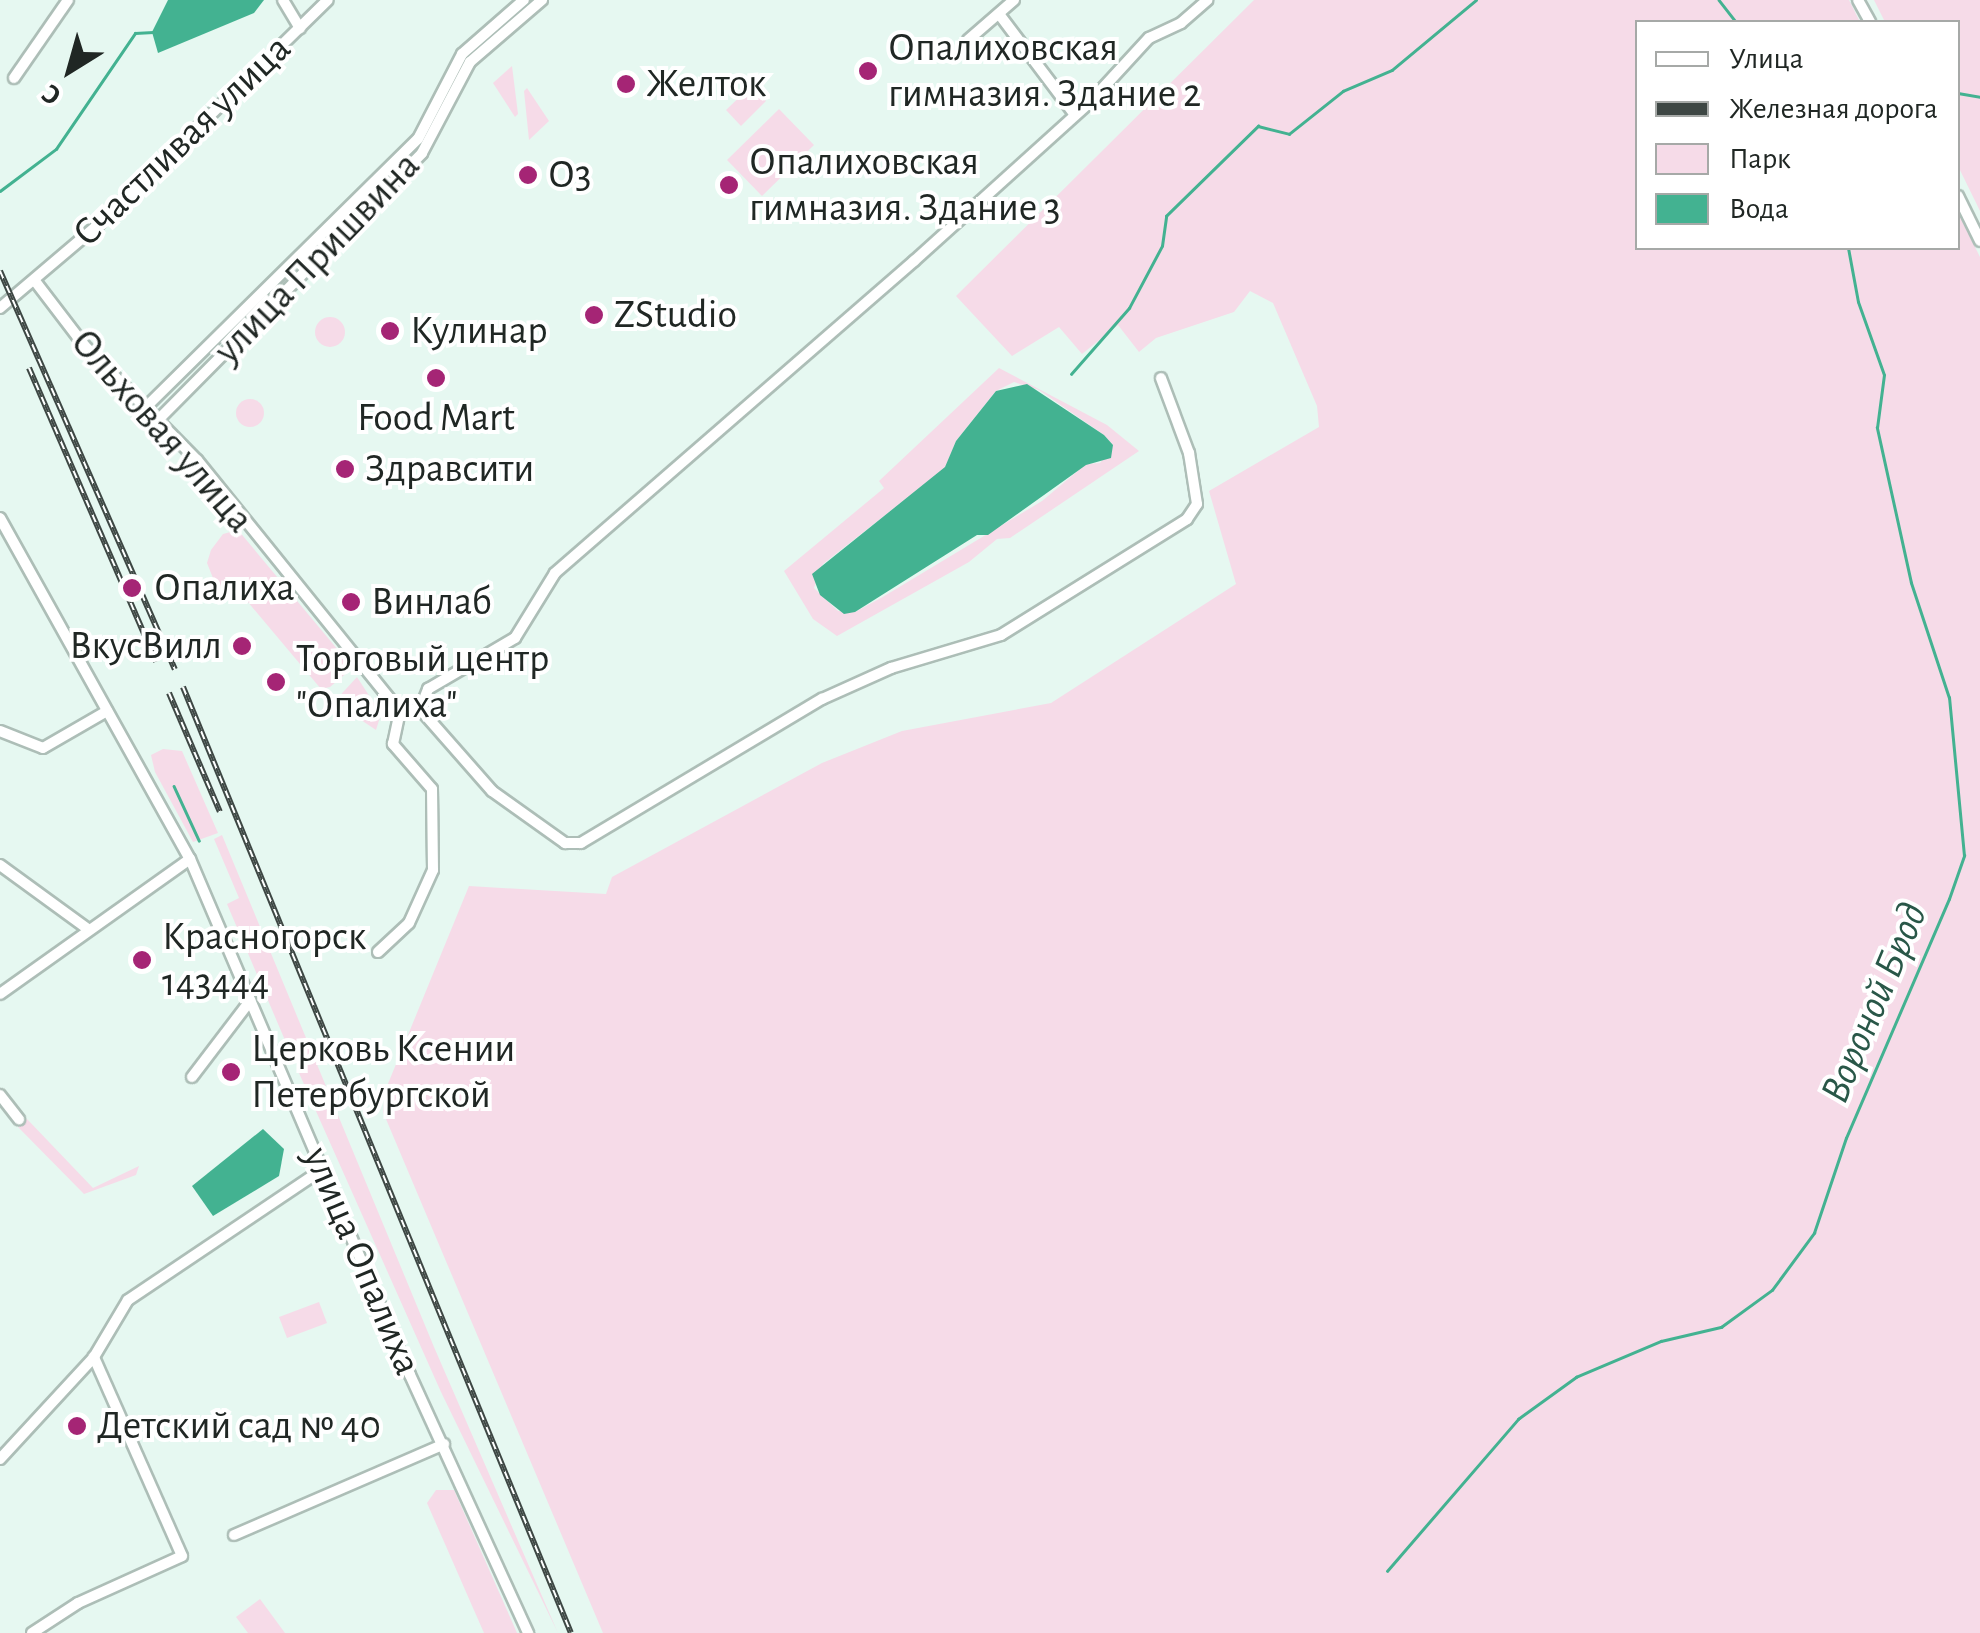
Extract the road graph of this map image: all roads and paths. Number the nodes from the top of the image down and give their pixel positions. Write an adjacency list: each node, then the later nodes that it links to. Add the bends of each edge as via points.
1 (68, 0): 11 (street)
2 (283, 0): 9 (street)
3 (328, 0): 9 (street, Счастливая улица)
4 (524, 0): 18 (street, via 462,54 418,139)
5 (542, 0): 19 (street, улица Пришвина, via 470,62 422,153)
6 (1014, 0): 8 (street)
7 (1207, 0): 12 (street, via 1173,29 1150,38)
8 (998, 14): 10 (street); 12 (street)
9 (300, 28): 15 (street, Счастливая улица)
10 (968, 40)
11 (14, 78)
12 (1075, 115): 21 (street, via 555,574 515,638 428,689)
13 (1960, 200): 14 (street)
14 (1980, 241)
15 (34, 281): 16 (street, Счастливая улица); 18 (street, Ольховая улица, via 84,345)
16 (0, 308)
17 (1161, 378): 21 (street, Ольховая улица, via 1189,452 1196,504 1188,519 1001,635 891,668 822,699 581,842 565,843 492,791)
18 (147, 406): 19 (street, Ольховая улица)
19 (159, 419): 21 (street, Ольховая улица)
20 (0, 518): 22 (street, улица Опалиха)
21 (410, 711): 27 (street, via 392,744 432,789 433,870 409,922)
22 (108, 712): 23 (street, via 43,748); 24 (street, улица Опалиха)
23 (0, 731)
24 (190, 859): 26 (street); 29 (street, улица Опалиха)
25 (0, 865): 26 (street)
26 (89, 930): 28 (street)
27 (378, 952)
28 (0, 994)
29 (250, 1001): 30 (street); 33 (street, улица Опалиха)
30 (192, 1077)
31 (0, 1095): 32 (street)
32 (19, 1119)
33 (323, 1169): 34 (street, via 128,1300); 35 (street, улица Опалиха)
34 (94, 1357): 36 (street); 38 (street, via 182,1556)
35 (444, 1444): 37 (street); 39 (street, улица Опалиха)
36 (0, 1459)
37 (234, 1535)
38 (32, 1633)
39 (528, 1633)

